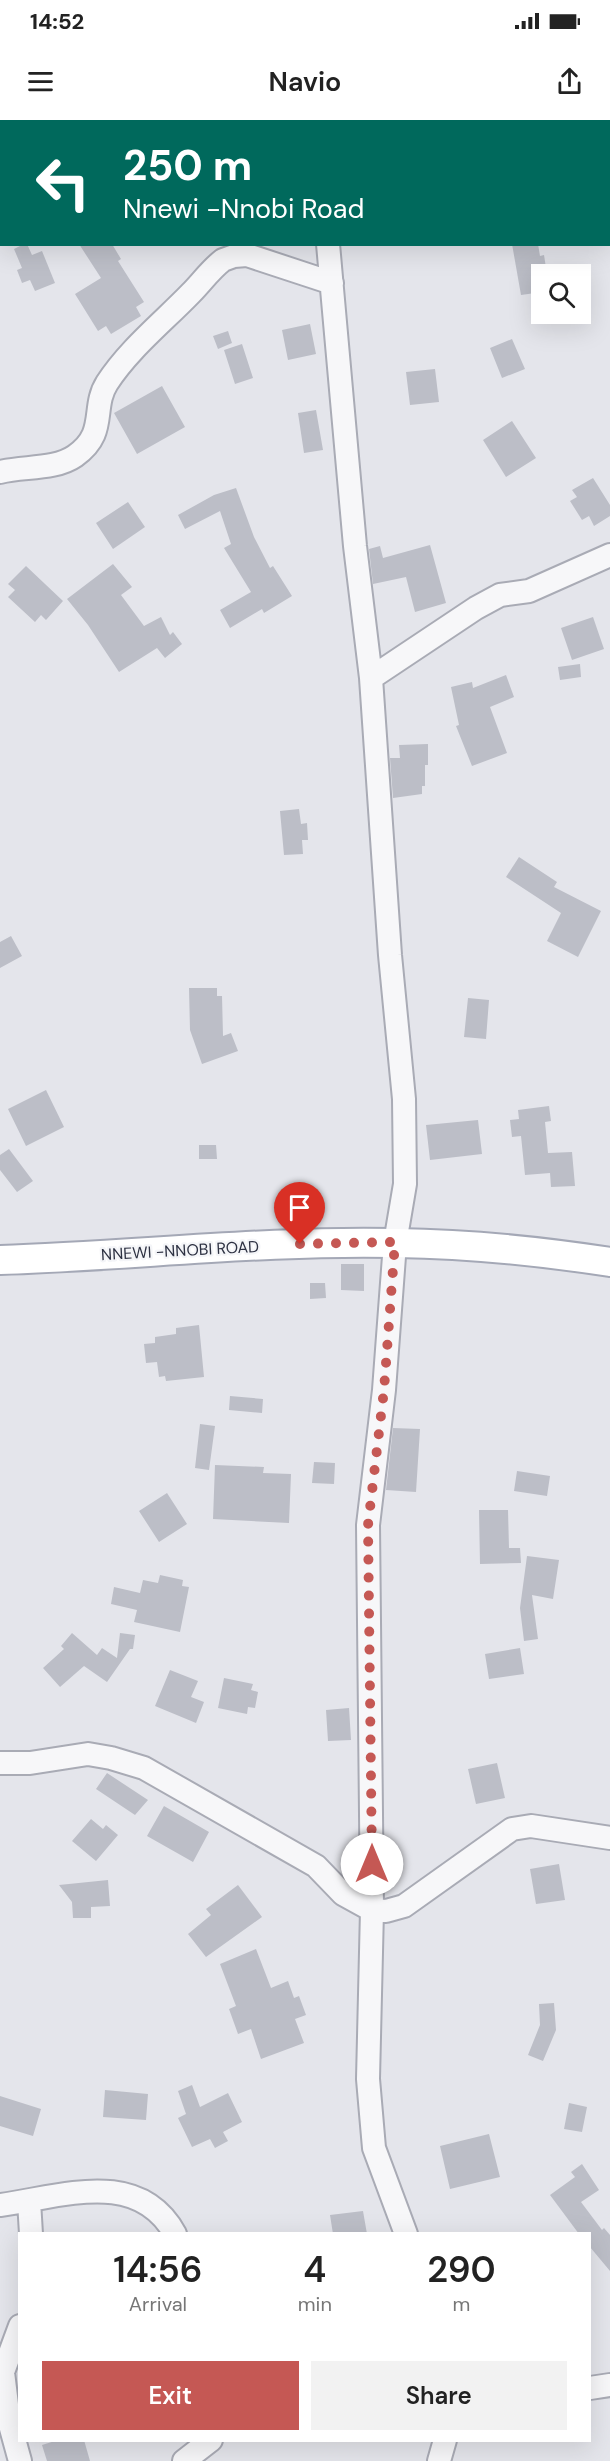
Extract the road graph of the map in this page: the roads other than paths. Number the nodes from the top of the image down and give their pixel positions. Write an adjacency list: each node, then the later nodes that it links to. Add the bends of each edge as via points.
1 (328, 246): 2 (street)
2 (332, 283): 3 (street, via 247,255 223,260 108,381 101,393 98,427 75,456 59,463); 5 (street)
3 (0, 472)
4 (610, 555): 5 (street, via 529,591 500,595)
5 (371, 678): 6 (street, via 404,1100 405,1184)
6 (395, 1242): 7 (main road, NNEWI -NNOBI ROAD, via 252,1245); 8 (main road, NNEWI -NNOBI ROAD, via 485,1246); 11 (street, via 384,1390 368,1525)
7 (0, 1260)
8 (610, 1262)
9 (0, 1763): 11 (street, via 30,1763 88,1754 144,1768 316,1866 343,1894)
10 (610, 1838): 11 (street, via 531,1826 512,1829 404,1906)
11 (372, 1910): 16 (street, via 368,2079 374,2148)
12 (29, 2201): 13 (street); 14 (street); 15 (street, via 100,2189 133,2195 153,2205)
13 (0, 2205)
14 (31, 2232)
15 (174, 2232)
16 (405, 2232)
17 (18, 2331): 22 (street, via 3,2372 9,2421)
18 (610, 2385): 19 (street)
19 (591, 2388)
20 (208, 2442): 23 (street)
21 (444, 2442): 24 (street)
22 (20, 2461)
23 (184, 2461)
24 (439, 2461)

